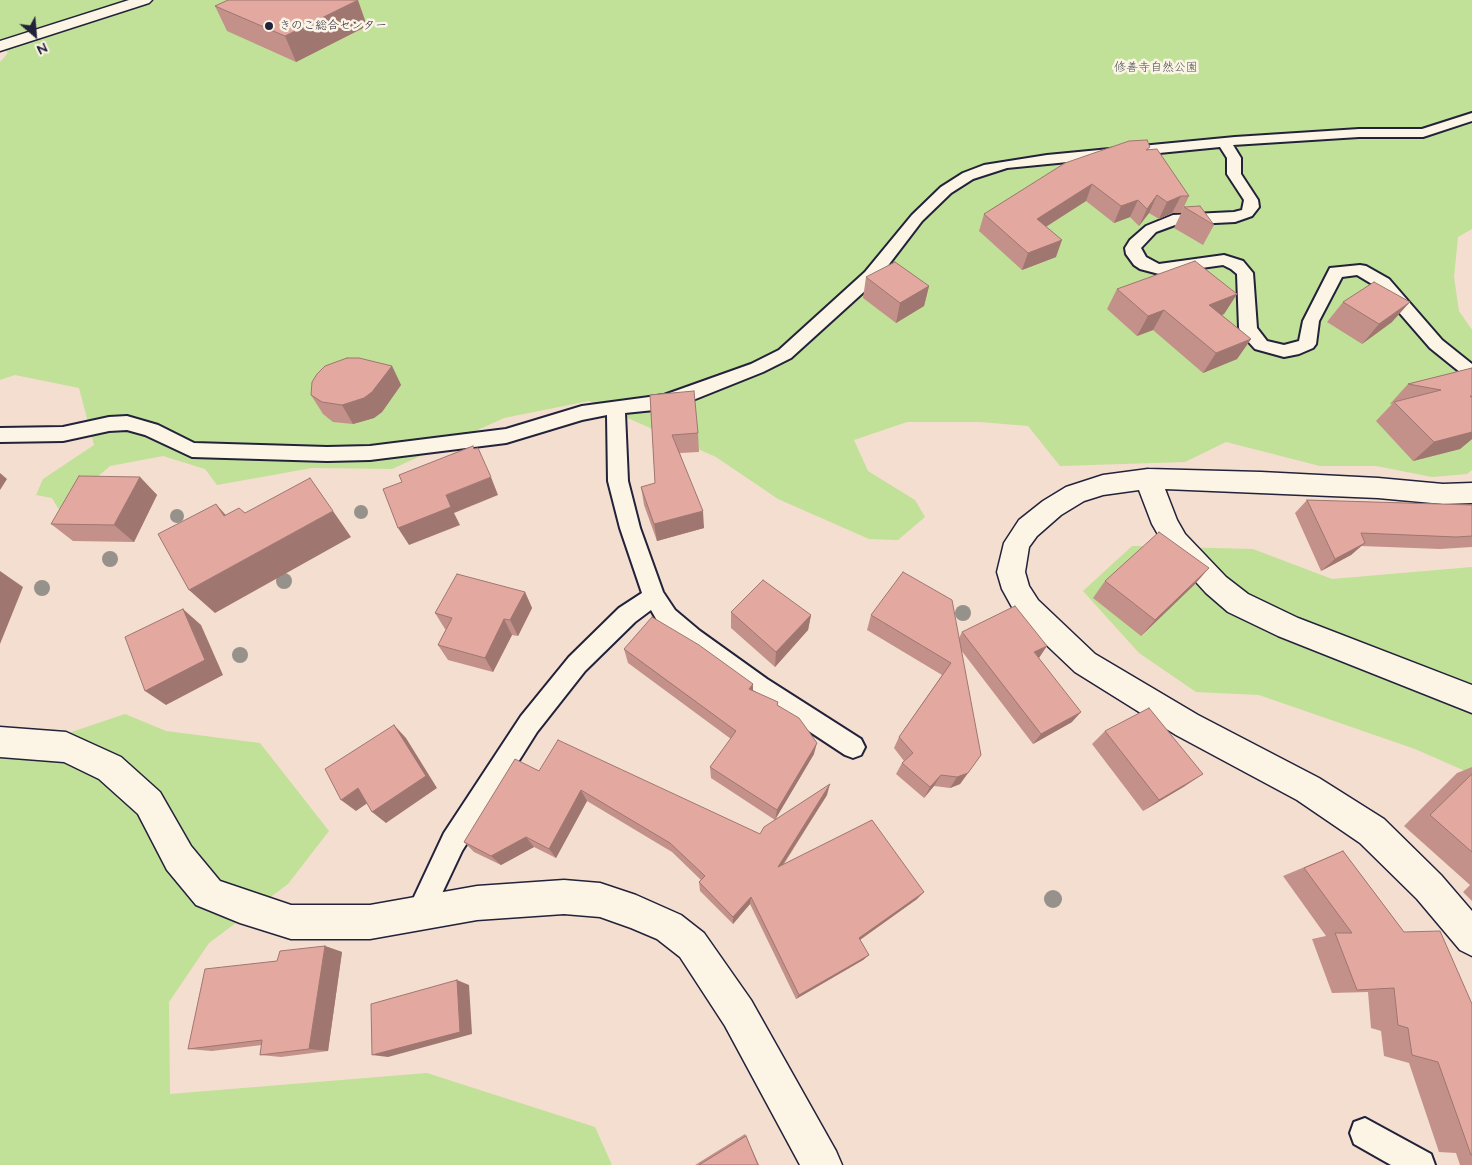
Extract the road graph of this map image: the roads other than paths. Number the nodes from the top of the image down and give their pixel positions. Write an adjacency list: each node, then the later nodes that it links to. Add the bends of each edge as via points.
1 (144, 0): 2 (street)
2 (0, 46)
3 (1472, 117): 4 (lane, via 1423,133 1359,133)
4 (1224, 142): 5 (lane, via 1234,158 1234,174 1250,200 1248,213 1235,217 1173,220 1157,226 1133,248 1140,261 1159,269 1224,260 1238,265 1245,273 1248,328 1261,345 1284,351 1307,344 1311,321 1336,272 1360,270 1383,283 1436,344); 6 (lane, via 1007,164 968,176 946,190 917,218 871,276 785,354 757,368 664,402)
5 (1472, 373)
6 (616, 408): 7 (lane, via 582,413 506,436 370,453 192,450 151,430 126,423 63,434); 10 (lane, via 618,481 630,528)
7 (0, 435)
8 (1148, 480): 9 (street, via 1261,482 1443,494); 11 (street, via 1164,524 1176,542 1216,585 1238,603); 15 (street, via 1103,485 1075,494 1028,528 1017,542 1012,572 1016,589 1028,609 1086,663 1187,725 1308,789 1372,831 1429,886)
9 (1472, 493)
10 (654, 596): 13 (lane, via 668,617 692,638); 14 (lane, via 627,616 577,664 530,724 453,842)
11 (1472, 699)
12 (0, 742): 14 (street, via 66,747 110,768 149,803 179,858 208,893 291,922 370,922)
13 (853, 747)
14 (419, 914): 17 (street, via 476,902 564,897 600,900 670,927 692,945 738,1013)
15 (1472, 938)
16 (1365, 1133): 18 (lane)
17 (822, 1165)
18 (1420, 1165)

